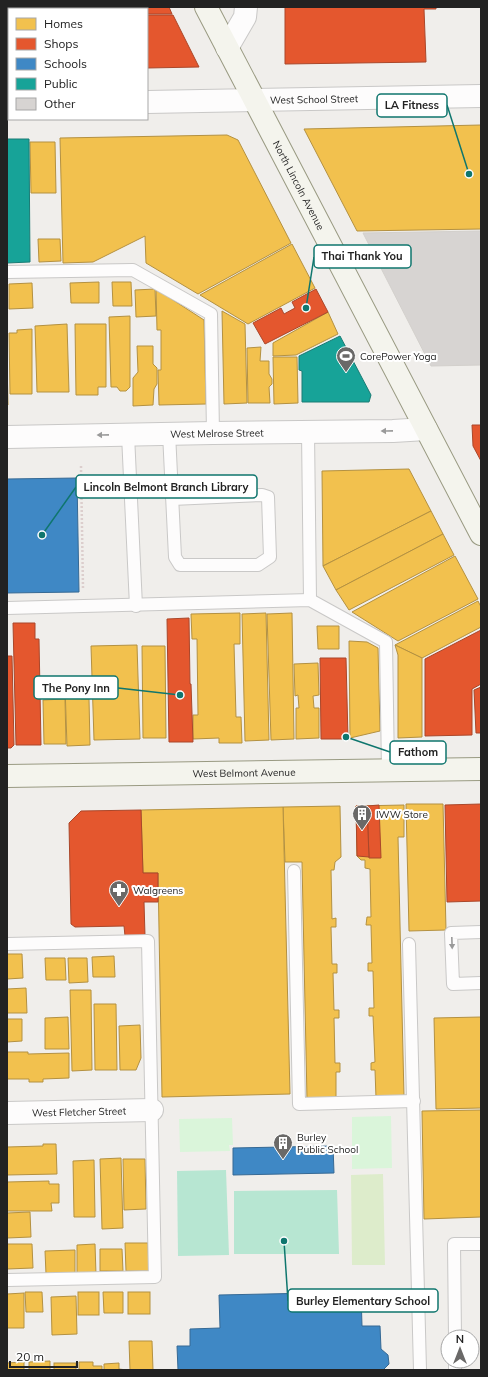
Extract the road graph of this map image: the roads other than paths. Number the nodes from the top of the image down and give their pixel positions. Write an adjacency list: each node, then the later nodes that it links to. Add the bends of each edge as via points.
1 (206, 7): 3 (main road, North Lincoln Avenue)
2 (246, 7): 3 (street, via 245,17)
3 (227, 48): 5 (main road, North Lincoln Avenue)
4 (481, 96): 5 (street, West School Street)
5 (254, 99): 6 (street, West School Street); 8 (main road, North Lincoln Avenue)
6 (148, 102)
7 (7, 272): 11 (lane, via 133,270 211,314)
8 (426, 429): 9 (street, West Melrose Street, one-way to 9); 15 (main road, North Lincoln Avenue)
9 (308, 432): 11 (street, West Melrose Street); 16 (lane)
10 (169, 433): 11 (street, West Melrose Street); 12 (street, West Melrose Street); 14 (lane)
11 (212, 433)
12 (128, 435): 13 (street, West Melrose Street, one-way to 13); 17 (lane)
13 (7, 437)
14 (172, 499): 14 (lane, via 175,557 180,565 258,565 270,557 268,497 262,495)
15 (481, 534)
16 (310, 600): 17 (lane); 20 (lane, via 386,642)
17 (136, 606): 18 (lane)
18 (7, 608)
19 (481, 769): 20 (main road, West Belmont Avenue)
20 (388, 770): 21 (main road, West Belmont Avenue)
21 (7, 776)
22 (294, 870): 27 (lane, via 299,1104)
23 (481, 932): 26 (lane, one-way to 26, via 451,933 453,984)
24 (7, 944): 28 (lane, via 148,942)
25 (410, 944): 27 (lane)
26 (481, 984)
27 (414, 1102): 33 (lane)
28 (152, 1110): 29 (street, West Fletcher Street); 31 (lane, via 155,1277)
29 (7, 1112)
30 (481, 1244): 32 (lane, via 454,1244)
31 (7, 1280)
32 (455, 1329)
33 (420, 1370)

